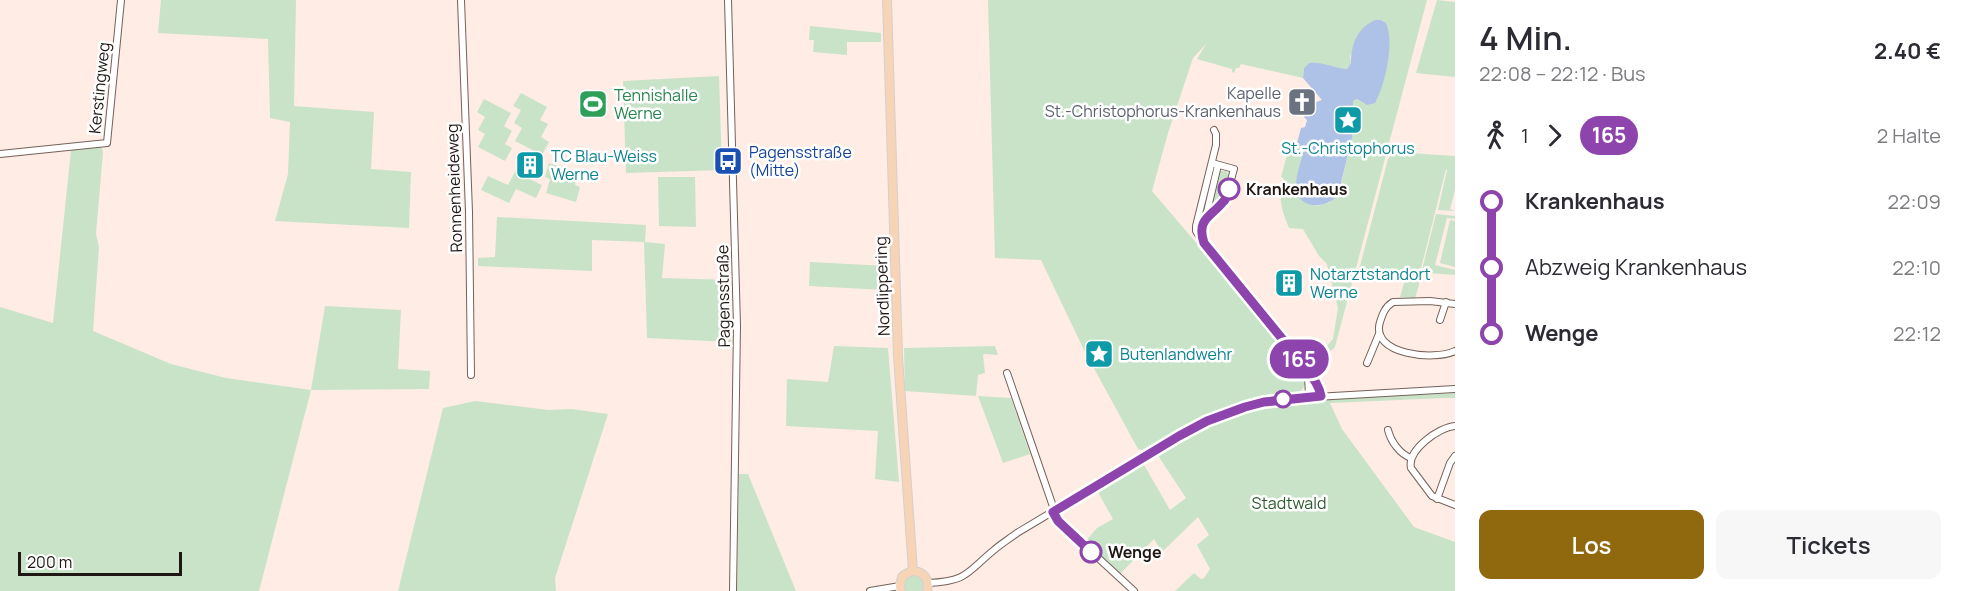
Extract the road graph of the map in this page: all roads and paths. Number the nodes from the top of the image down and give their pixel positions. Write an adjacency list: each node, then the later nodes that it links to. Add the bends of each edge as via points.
1 (121, 0): 6 (street, Kerstingweg, via 107,143)
2 (461, 0): 18 (street, Ronnenheideweg)
3 (728, 0): 32 (street, Pagensstraße, via 737,326)
4 (887, 0): 29 (main road, Nordlippering, via 898,357)
5 (1214, 130): 7 (street)
6 (0, 154)
7 (1215, 164): 8 (street); 8 (street, via 1234,169 1225,201); 9 (street, via 1196,226)
8 (1205, 218): 9 (street)
9 (1204, 243): 17 (street)
10 (1446, 302): 11 (street); 12 (street); 13 (street, via 1390,303 1383,312)
11 (1455, 304)
12 (1440, 320)
13 (1379, 334): 14 (street, via 1387,344 1413,354 1442,355); 15 (street)
14 (1455, 351)
15 (1367, 363)
16 (1007, 373): 28 (street)
17 (1308, 373): 20 (street); 21 (street)
18 (471, 375)
19 (1455, 389): 20 (street)
20 (1321, 396): 21 (street)
21 (1309, 397): 28 (street, via 1245,407 1207,421)
22 (1455, 426): 25 (street, via 1444,428 1417,448)
23 (1388, 430): 25 (street, via 1402,455)
24 (1455, 456): 26 (street)
25 (1411, 458): 26 (street, via 1411,468)
26 (1437, 499): 27 (street)
27 (1455, 505)
28 (1053, 512): 30 (street, via 1001,545 964,577); 34 (street)
29 (913, 571): 30 (main road, via 924,574); 31 (main road, via 903,577)
30 (928, 587)
31 (901, 588): 33 (street)
32 (733, 591)
33 (870, 591)
34 (1134, 591)

